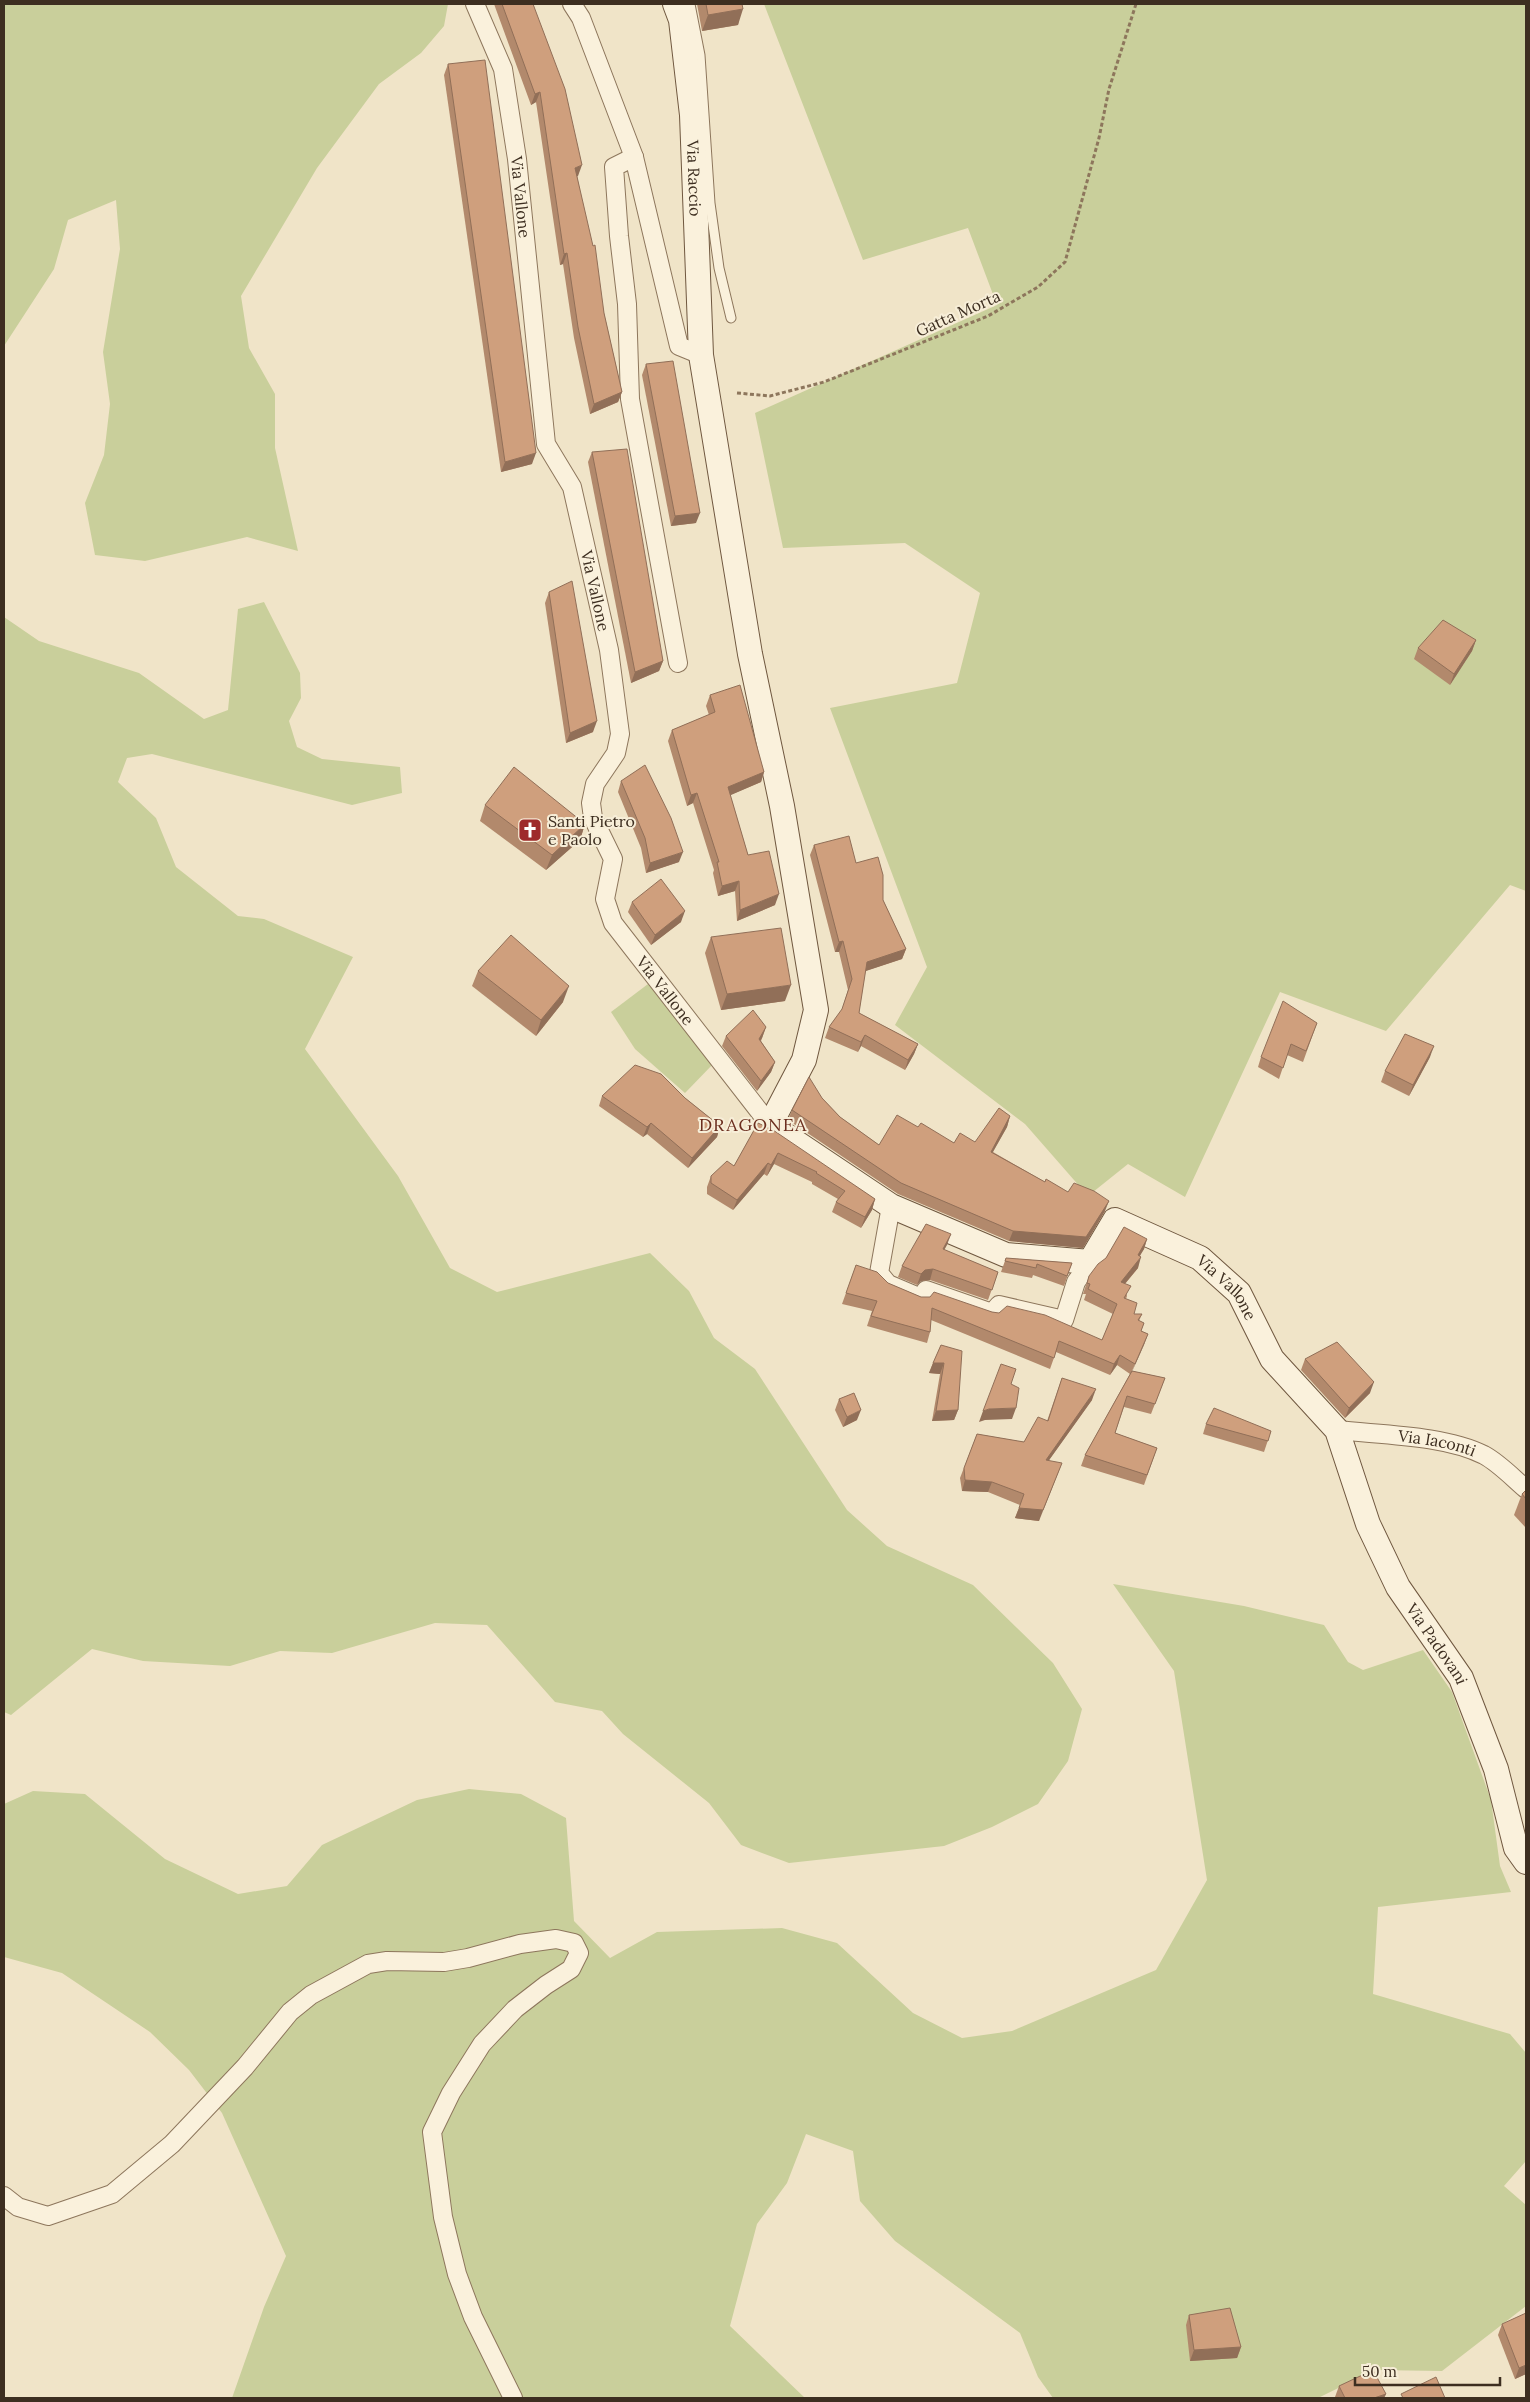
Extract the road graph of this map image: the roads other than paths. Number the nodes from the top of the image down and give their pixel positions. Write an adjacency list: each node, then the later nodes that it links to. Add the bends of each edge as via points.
1 (476, 4): 9 (street, Via Vallone, via 503,69 517,159 546,444 572,487 609,650 620,734 616,753 595,784 591,803 593,818 613,859 605,899 612,923)
2 (572, 4): 5 (street, via 581,18)
3 (675, 4): 7 (street, Via Raccio, via 681,20 692,115)
4 (690, 4): 6 (lane, via 700,55 710,204)
5 (634, 157): 7 (street, via 679,346); 8 (street, via 614,167 627,304 630,399)
6 (731, 318)
7 (701, 355): 9 (street, via 750,654 782,806 816,1010 804,1060)
8 (678, 663)
9 (770, 1125): 10 (street, Via Vallone)
10 (891, 1206): 11 (street, Via Vallone, via 1006,1255); 11 (street, Via Vallone, via 879,1273 888,1284 921,1298 926,1290 992,1313 999,1305 1064,1320 1076,1282)
11 (1090, 1262): 12 (street, Via Vallone, via 1114,1220 1200,1258 1239,1293 1272,1359)
12 (1337, 1430): 13 (street, Via Iaconti, via 1438,1441 1485,1455); 14 (street, Via Padovani, via 1368,1524 1398,1587 1461,1678 1496,1769 1516,1848)
13 (1526, 1489)
14 (1526, 1862)
15 (4, 2196): 16 (street, via 18,2208 48,2216 112,2194 172,2144 245,2067 290,2012 311,1995 368,1964 444,1962 520,1944 556,1939 574,1942 579,1953 572,1969 515,2009 482,2044 451,2093 432,2132 443,2218 457,2274 473,2317)
16 (514, 2398)

